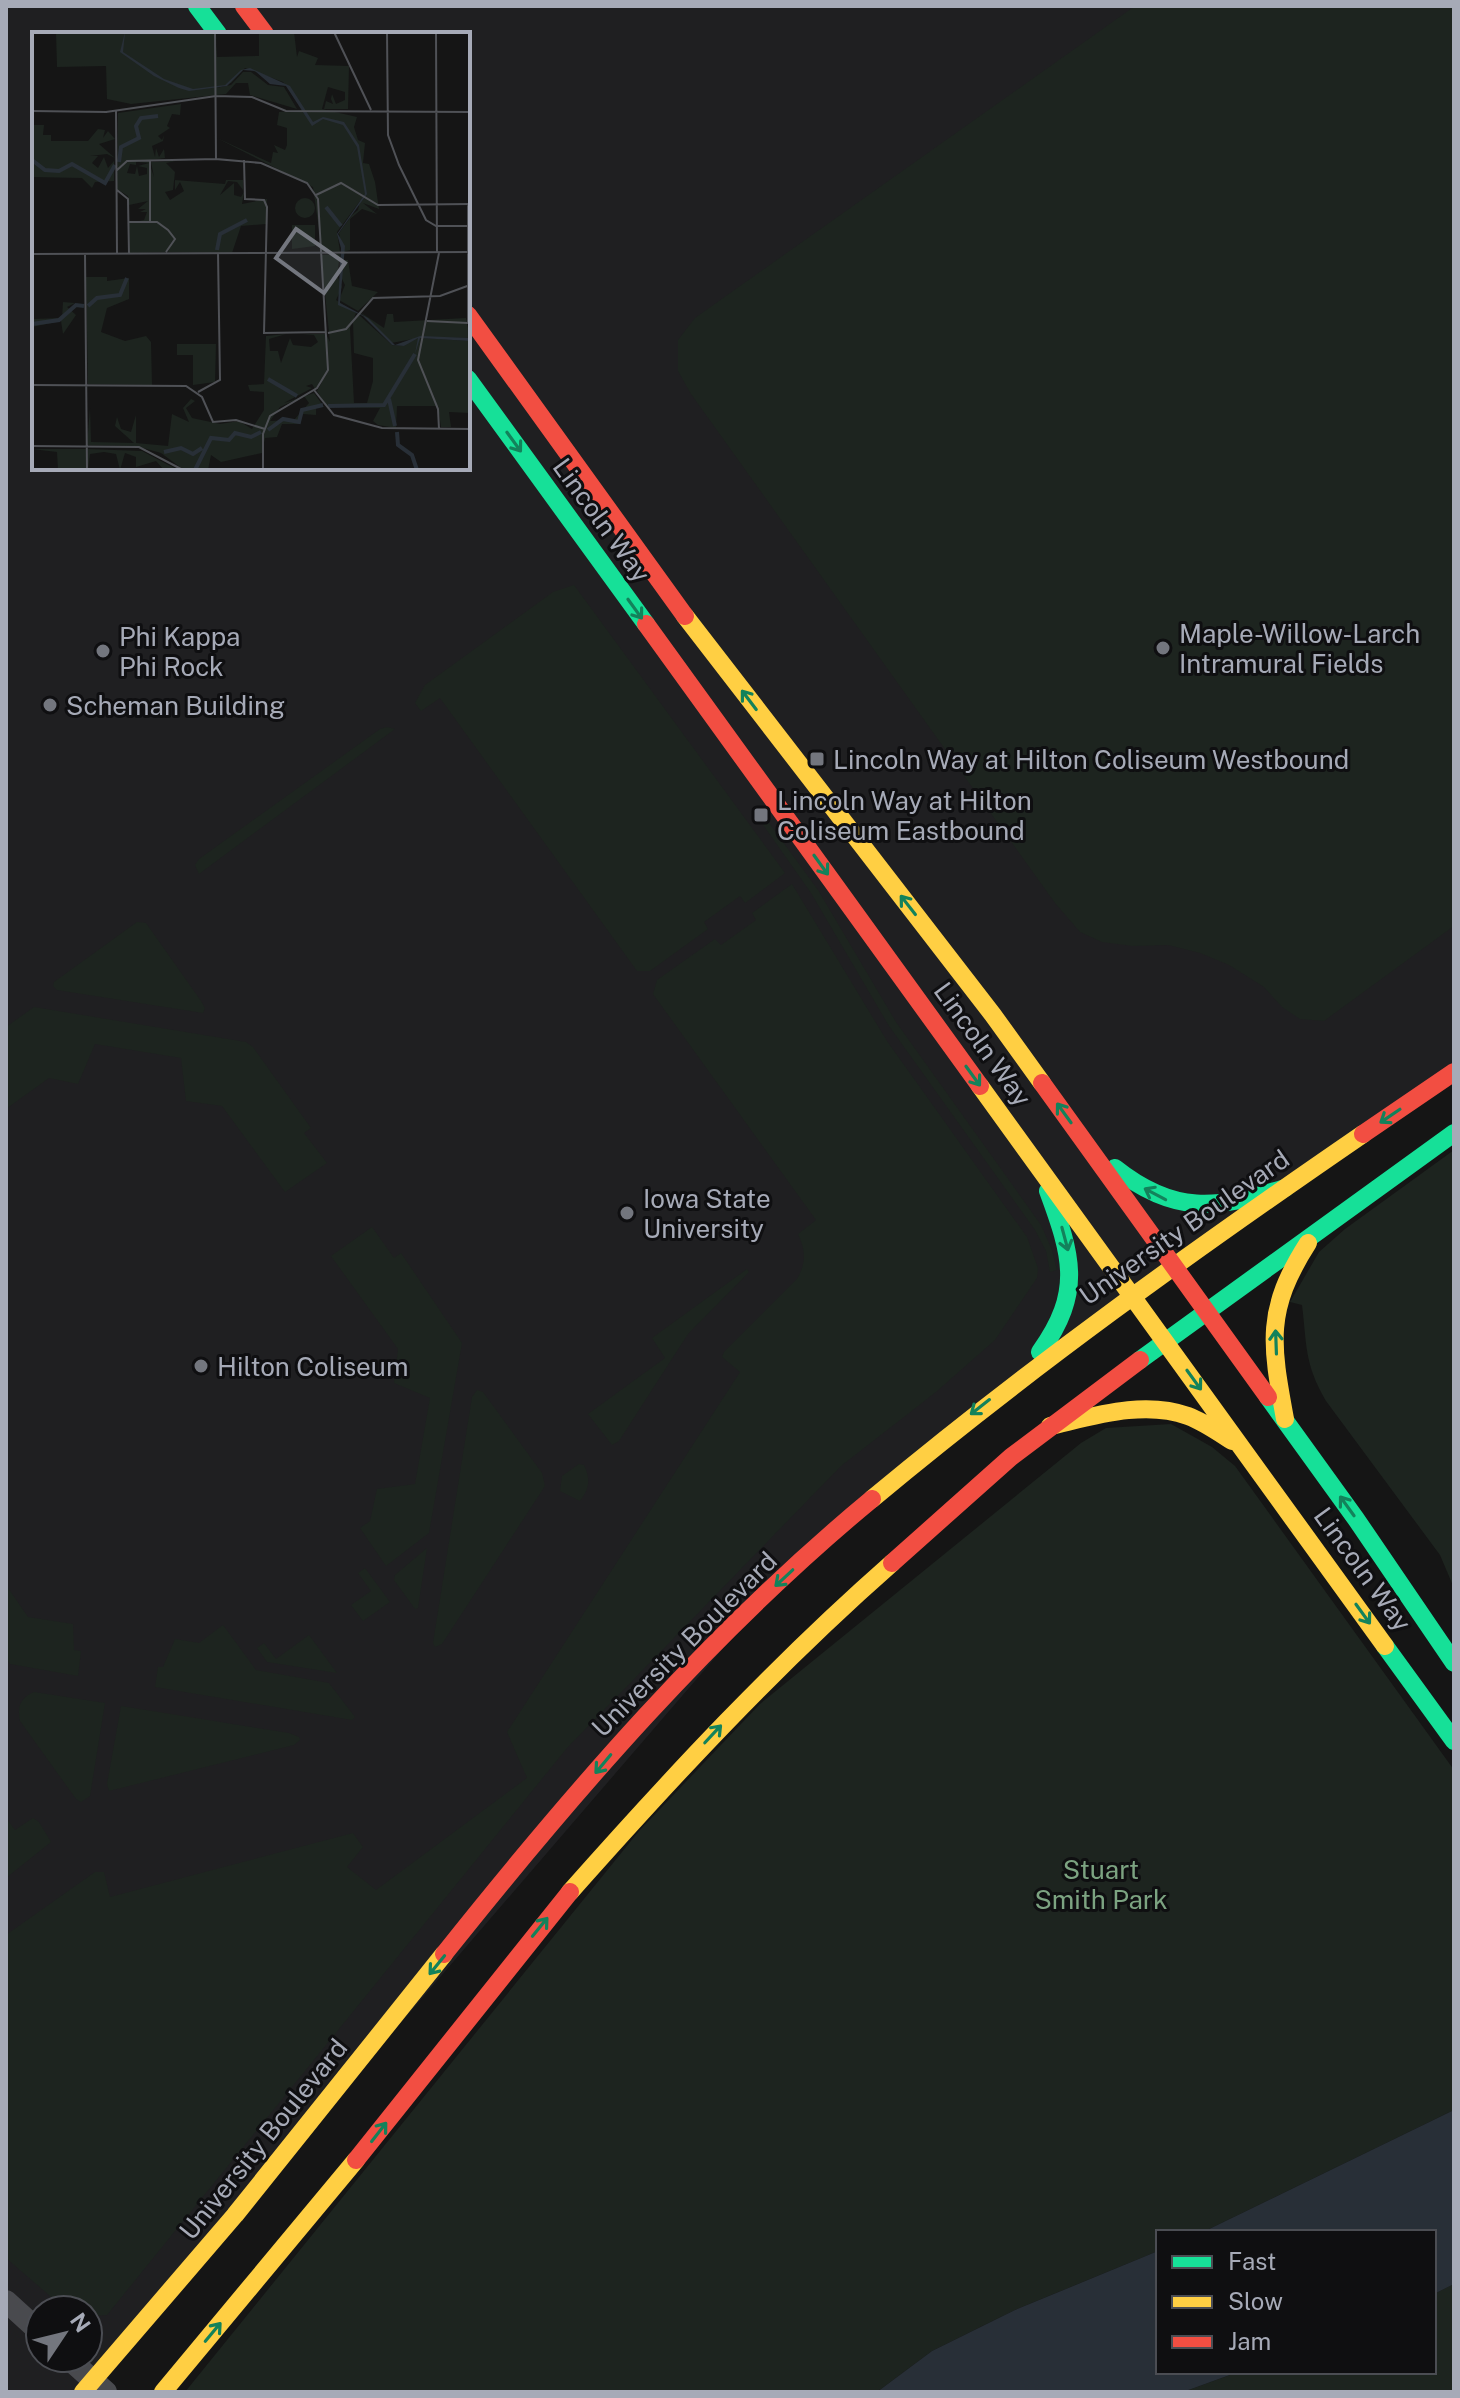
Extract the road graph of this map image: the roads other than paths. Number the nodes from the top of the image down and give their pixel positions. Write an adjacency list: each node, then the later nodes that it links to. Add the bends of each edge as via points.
1 (197, 6): 3 (main road)
2 (244, 6): 4 (main road)
3 (216, 32)
4 (264, 32)
5 (470, 318): 9 (main road, Lincoln Way, one-way to 5, via 688,620)
6 (470, 382): 10 (main road, Lincoln Way, one-way to 10)
7 (1454, 1072): 11 (main road, University Boulevard, one-way to 11)
8 (1454, 1133): 12 (main road)
9 (1082, 1138): 11 (main road, one-way to 9, via 1223,1205 1166,1201 1126,1179); 13 (main road, Lincoln Way)
10 (1039, 1166): 14 (main road, Lincoln Way); 17 (main road, one-way to 17, via 1060,1223 1072,1288 1054,1336)
11 (1285, 1188): 13 (main road, University Boulevard)
12 (1315, 1233): 15 (main road); 18 (main road, one-way to 12, via 1277,1372 1276,1310 1282,1289)
13 (1174, 1264): 14 (main road, University Boulevard); 15 (main road, Lincoln Way)
14 (1132, 1294): 16 (main road, Lincoln Way); 17 (main road, University Boulevard)
15 (1207, 1310): 16 (main road); 18 (main road, Lincoln Way)
16 (1166, 1340): 19 (main road); 20 (main road, Lincoln Way, one-way to 20)
17 (1017, 1379): 25 (main road, University Boulevard, one-way to 25, via 863,1505 686,1673 611,1754)
18 (1285, 1419): 21 (main road, Lincoln Way, one-way to 18)
19 (1050, 1426): 20 (main road, via 1123,1411 1158,1411 1183,1414); 26 (main road, one-way to 19, via 372,2141 554,1910 662,1788 818,1628)
20 (1243, 1447): 22 (main road, Lincoln Way, one-way to 22)
21 (1454, 1663)
22 (1454, 1741)
23 (6, 2301): 24 (street)
24 (24, 2317)
25 (94, 2388)
26 (163, 2392)

